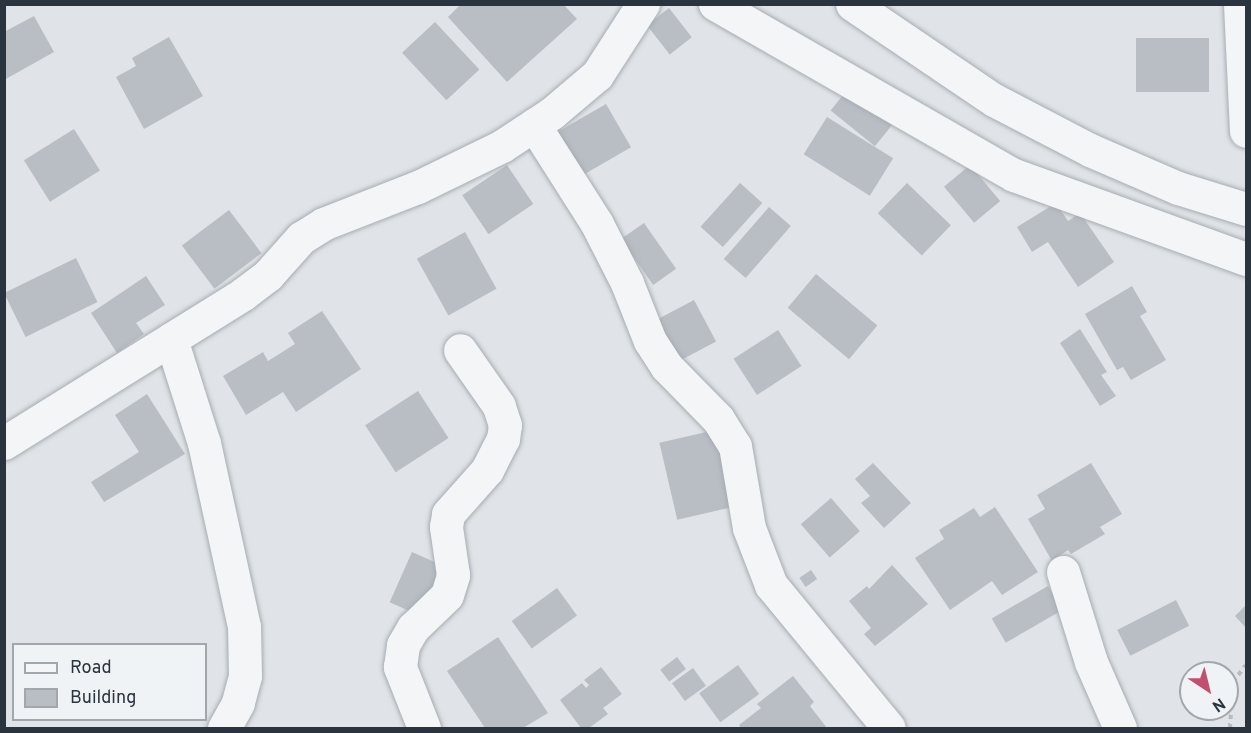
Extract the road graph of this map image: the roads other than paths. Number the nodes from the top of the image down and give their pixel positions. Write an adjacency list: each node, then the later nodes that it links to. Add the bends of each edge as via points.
1 (643, 4): 5 (street, via 597,75)
2 (716, 4): 8 (street, via 1014,175)
3 (852, 4): 7 (street, via 994,100 1090,150 1178,188)
4 (1240, 4): 6 (street)
5 (534, 125): 9 (street, via 502,146 418,187 323,224 301,238 268,275 243,294); 15 (street, via 597,224 650,341 667,367 718,419 735,446 749,528 771,585)
6 (1246, 130)
7 (1246, 209)
8 (1246, 259)
9 (171, 339): 11 (street); 13 (street, via 204,443 244,627 245,676 238,703)
10 (460, 350): 14 (street, via 499,406 505,425 503,439 487,470 448,514 453,575 447,595 413,628 403,645 403,677)
11 (4, 443)
12 (1063, 572): 16 (street, via 1091,662)
13 (224, 729)
14 (424, 729)
15 (889, 729)
16 (1120, 729)

